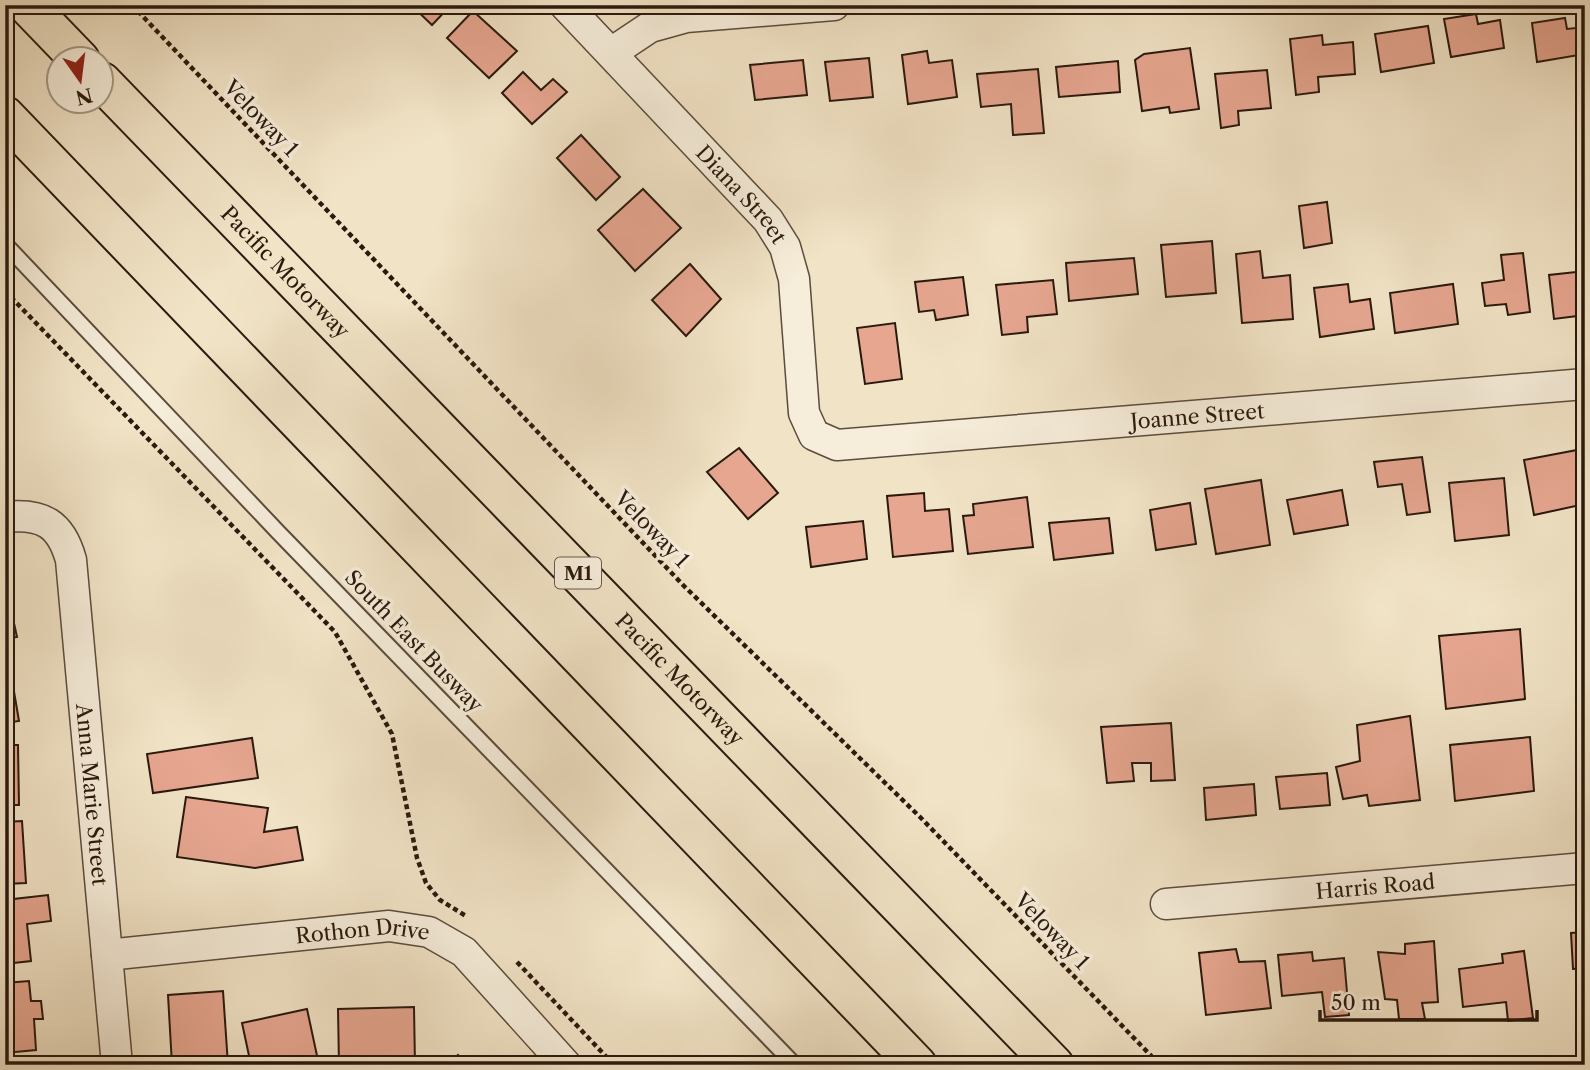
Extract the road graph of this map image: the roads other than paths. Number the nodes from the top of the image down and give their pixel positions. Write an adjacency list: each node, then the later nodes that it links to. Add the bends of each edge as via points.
1 (27, 5): 4 (highway)
2 (565, 5): 5 (street, Diana Street)
3 (834, 5): 5 (street, via 686,17 649,27)
4 (67, 46)
5 (611, 53): 10 (street, Diana Street, via 768,220 785,247 794,279 804,413)
6 (116, 96): 19 (highway, Pacific Motorway / M1)
7 (5, 116): 18 (highway)
8 (5, 244): 17 (lane, South East Busway)
9 (1585, 384): 10 (street, Joanne Street, via 837,445)
10 (814, 435)
11 (5, 517): 14 (street, Anna Marie Street, via 37,518 55,526 71,560)
12 (1585, 868): 13 (street, Harris Road)
13 (1166, 904)
14 (107, 955): 15 (street, Anna Marie Street); 16 (street, Rothon Drive, via 389,926 429,932 464,952)
15 (117, 1065)
16 (566, 1065)
17 (795, 1065)
18 (918, 1065)
19 (1054, 1065)

